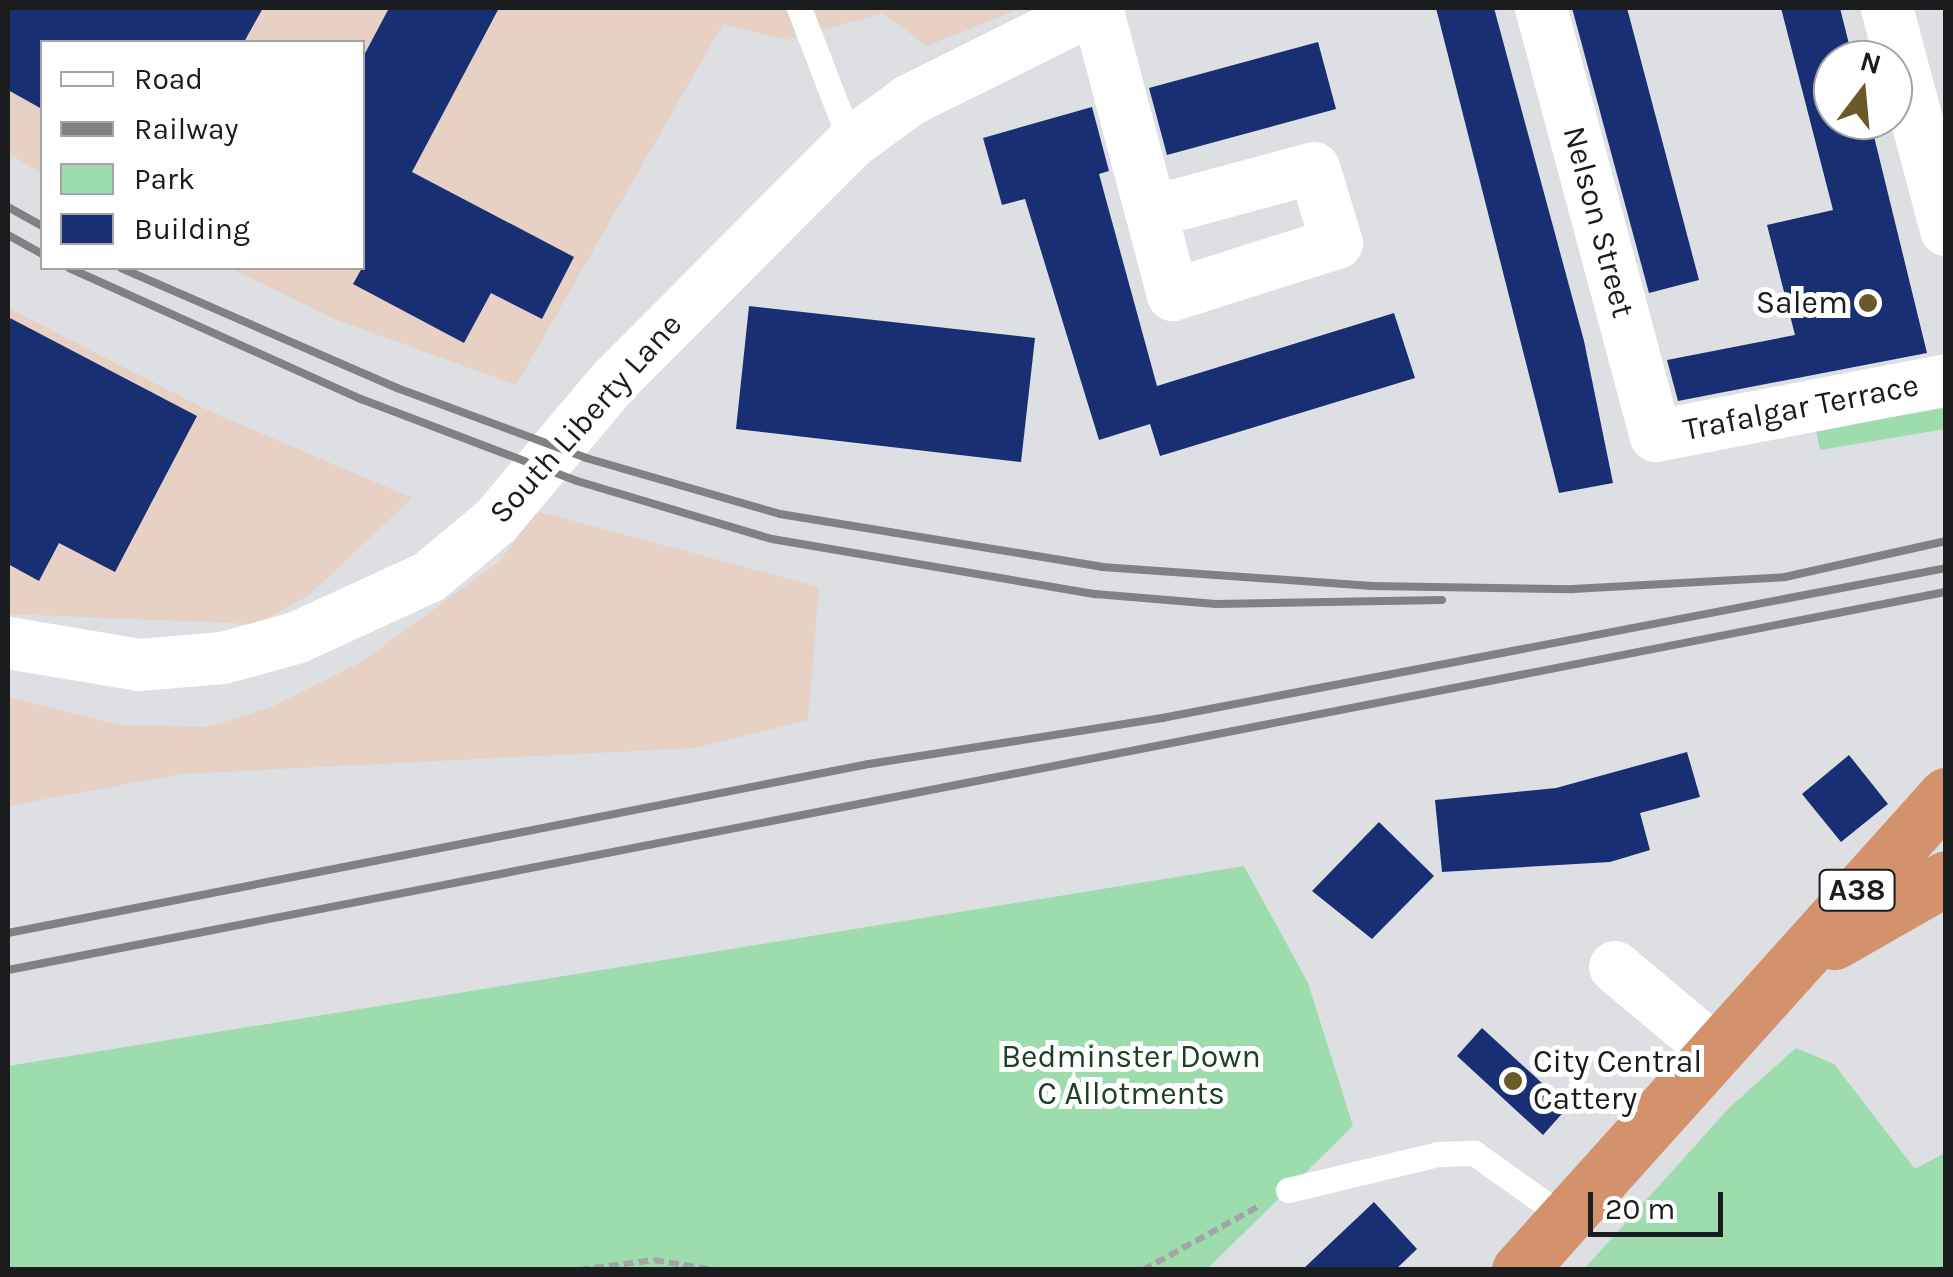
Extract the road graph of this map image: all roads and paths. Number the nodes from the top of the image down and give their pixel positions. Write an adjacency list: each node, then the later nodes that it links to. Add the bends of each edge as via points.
1 (799, 8): 5 (lane)
2 (1096, 8): 5 (street, South Liberty Lane, via 910,100); 6 (street)
3 (1541, 8): 9 (street, Nelson Street)
4 (1887, 8): 7 (street)
5 (851, 143): 10 (street, South Liberty Lane, via 613,382 496,521 430,578 296,638 223,658 140,664)
6 (1151, 212)
7 (1946, 230)
8 (1946, 380): 9 (street, Trafalgar Terrace)
9 (1656, 436)
10 (8, 643)
11 (1946, 795): 14 (highway, A38)
12 (1946, 878): 14 (highway, A38)
13 (1616, 966): 15 (street)
14 (1770, 986): 15 (highway, A38)
15 (1715, 1051): 17 (highway, A38)
16 (1288, 1190): 17 (lane, via 1438,1154 1474,1153); 20 (path)
17 (1566, 1218): 21 (highway, A38)
18 (579, 1270): 19 (path, via 654,1260)
19 (714, 1270)
20 (1143, 1270)
21 (1519, 1270)

